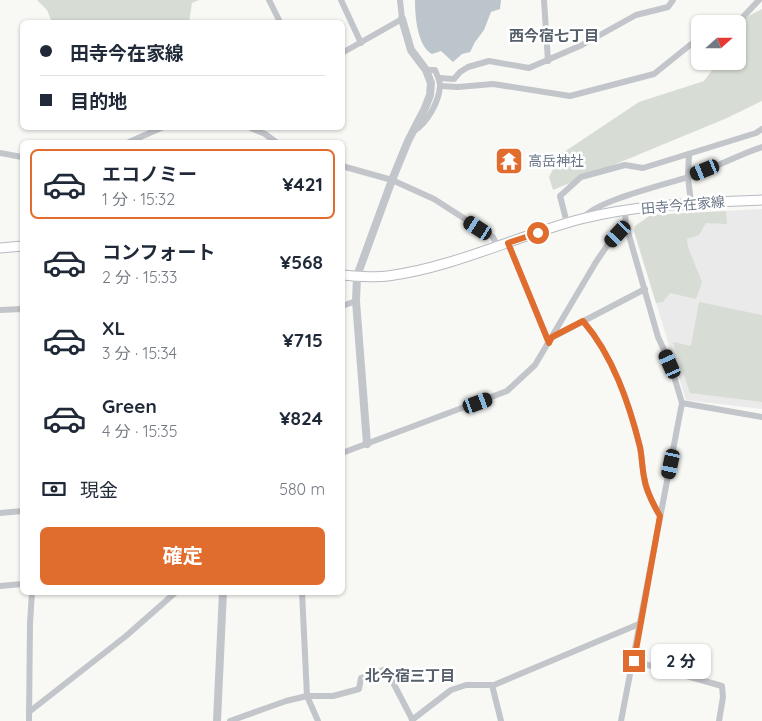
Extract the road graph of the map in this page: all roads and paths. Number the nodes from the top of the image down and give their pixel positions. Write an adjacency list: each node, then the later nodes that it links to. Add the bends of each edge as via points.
1 (269, 0): 9 (street)
2 (341, 0): 10 (street)
3 (400, 0): 8 (street)
4 (544, 0): 13 (street)
5 (673, 0): 13 (street, via 668,7 636,15)
6 (759, 0): 7 (street)
7 (745, 15)
8 (402, 19): 10 (street); 14 (street, via 411,50)
9 (279, 20)
10 (361, 44): 12 (street)
11 (691, 44): 16 (street, via 654,74 570,96 493,84)
12 (345, 51)
13 (548, 61): 15 (street, via 529,68 489,61 468,67 454,79)
14 (426, 70): 15 (street, via 435,70); 20 (street, via 431,83 430,96)
15 (439, 78): 16 (street)
16 (440, 86): 20 (street, via 434,107)
17 (762, 129): 25 (street)
18 (156, 130): 21 (street)
19 (256, 130): 22 (street)
20 (414, 130): 29 (street)
21 (134, 140)
22 (273, 140)
23 (762, 147): 28 (street)
24 (0, 153): 26 (street)
25 (690, 154): 28 (street); 34 (street, via 643,168 625,165 581,178 560,196)
26 (20, 158)
27 (345, 167): 29 (street)
28 (688, 177): 31 (street); 33 (street, via 610,202 585,213)
29 (392, 180): 38 (street, via 434,199 492,237); 41 (street)
30 (762, 200): 31 (main road, 田寺今在家線)
31 (692, 203): 32 (main road, 田寺今在家線)
32 (625, 211): 33 (main road, 田寺今在家線); 35 (street)
33 (582, 219): 34 (main road, 田寺今在家線)
34 (567, 223): 36 (main road, 田寺今在家線)
35 (626, 225): 42 (street); 48 (street, via 596,262)
36 (508, 243): 38 (main road, 田寺今在家線); 48 (street)
37 (20, 246): 39 (main road)
38 (498, 246): 41 (main road, 田寺今在家線, via 421,270 386,276)
39 (0, 248)
40 (345, 275): 41 (main road, 田寺今在家線)
41 (357, 276): 43 (street)
42 (645, 289): 47 (street); 49 (street)
43 (356, 301): 44 (street); 51 (street)
44 (345, 305)
45 (20, 309): 46 (street)
46 (0, 310)
47 (583, 321): 48 (street); 55 (street, via 598,339 630,408 644,479)
48 (551, 340): 51 (street, via 535,365 507,391)
49 (682, 403): 50 (street); 55 (street)
50 (762, 417)
51 (367, 444): 52 (street)
52 (345, 451)
53 (20, 512): 54 (street)
54 (0, 513)
55 (660, 516): 62 (street)
56 (20, 584): 57 (street)
57 (0, 586)
58 (32, 595): 66 (street)
59 (173, 595): 66 (street)
60 (223, 595): 68 (street)
61 (302, 595): 65 (street)
62 (639, 624): 63 (street); 64 (street)
63 (634, 661): 73 (street); 74 (street, via 722,686)
64 (492, 685): 71 (street, via 466,685 451,690); 72 (street)
65 (307, 696): 69 (street); 70 (street); 71 (street, via 332,696 359,689 361,678 386,668)
66 (29, 712): 67 (street)
67 (29, 721)
68 (217, 721)
69 (230, 721)
70 (318, 721)
71 (413, 721)
72 (501, 721)
73 (621, 721)
74 (719, 721)

